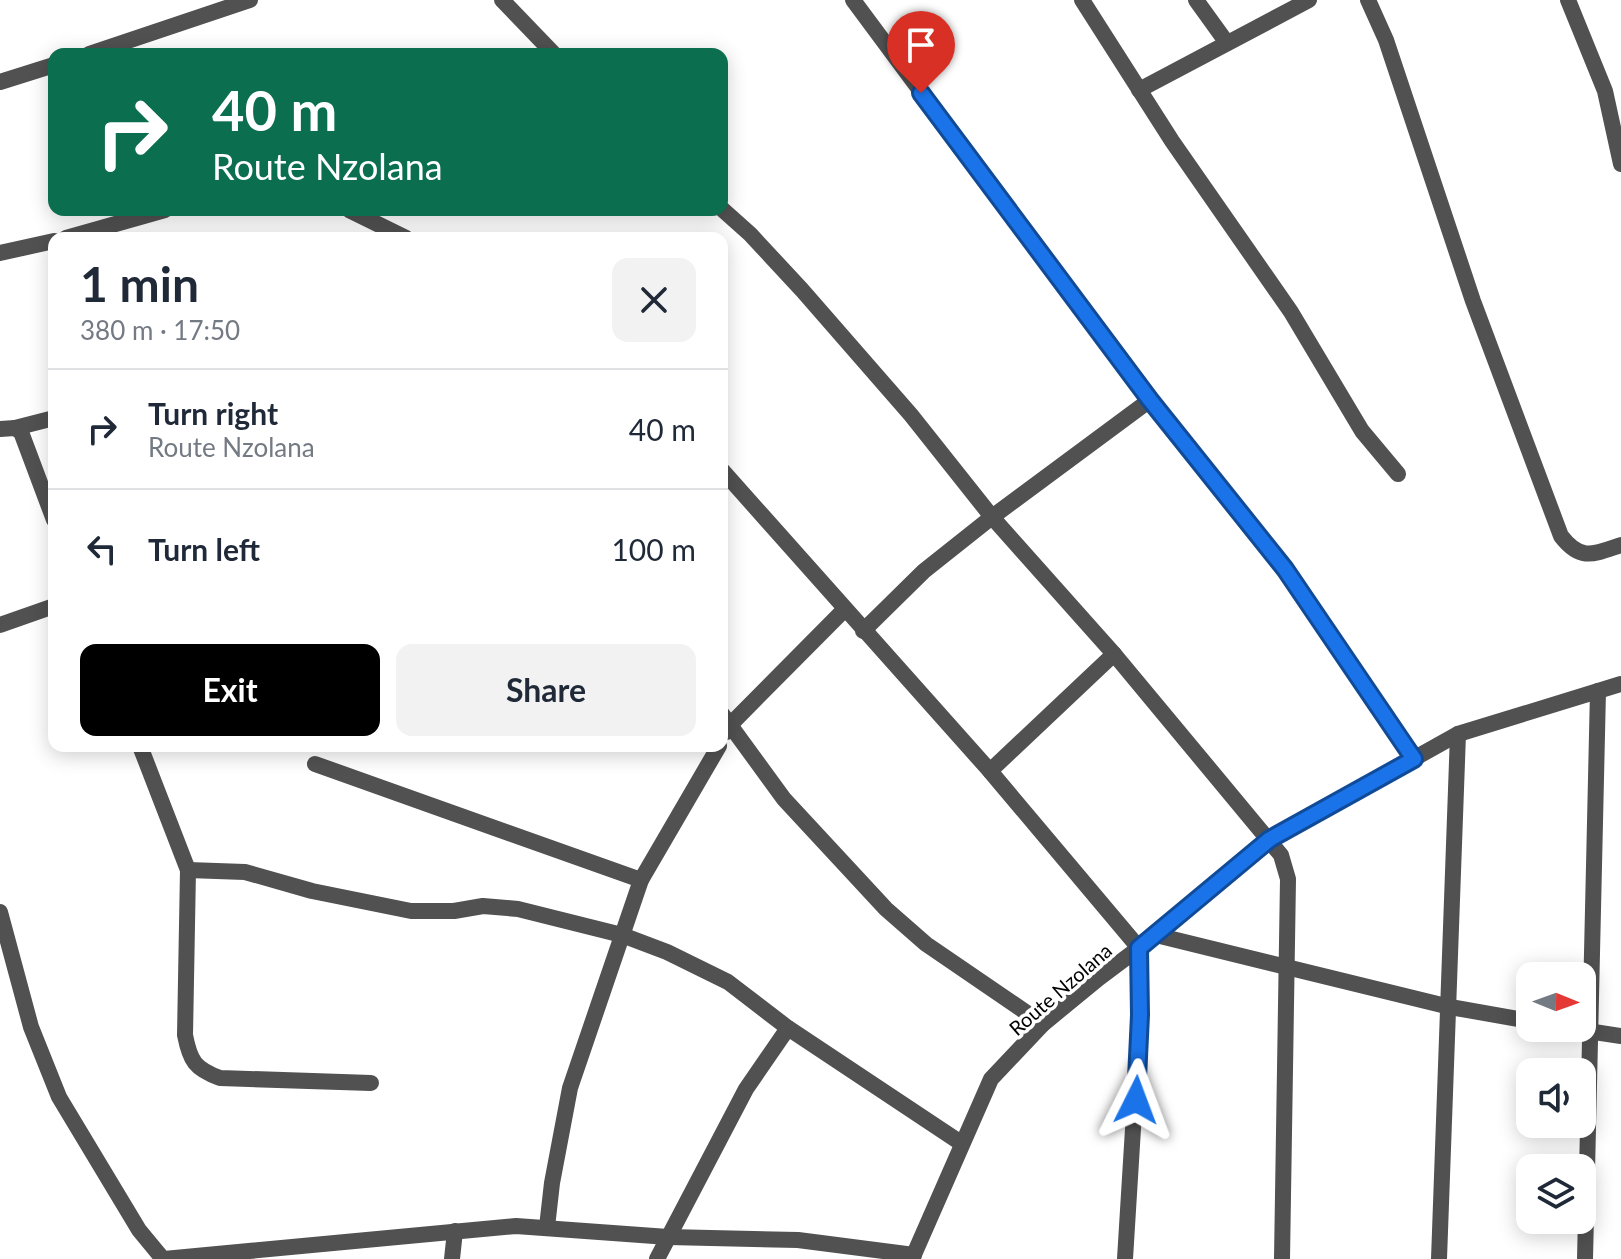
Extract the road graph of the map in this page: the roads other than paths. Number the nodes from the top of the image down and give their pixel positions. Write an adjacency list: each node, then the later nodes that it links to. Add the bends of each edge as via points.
1 (250, 0): 10 (street)
2 (502, 0): 11 (street)
3 (853, 0): 23 (street)
4 (1082, 0): 14 (street)
5 (1196, 0): 9 (street)
6 (1309, 0): 9 (street)
7 (1368, 0): 30 (street, via 1561,536 1582,554)
8 (1568, 0): 15 (street, via 1605,91)
9 (1227, 43): 14 (street)
10 (107, 48)
11 (548, 48)
12 (48, 67): 13 (street)
13 (0, 82)
14 (1139, 90): 26 (street, via 1291,312 1362,431)
15 (1621, 164)
16 (728, 214): 29 (street, via 841,335)
17 (144, 216): 19 (street)
18 (361, 216): 20 (street)
19 (87, 232)
20 (394, 232)
21 (48, 242): 22 (street)
22 (0, 253)
23 (1150, 400): 29 (street); 43 (street, via 1285,569)
24 (48, 419): 25 (street)
25 (8, 428): 28 (street, via 21,432)
26 (1398, 474)
27 (728, 477): 32 (street)
28 (48, 504)
29 (992, 517): 34 (street, via 924,571); 35 (street)
30 (1621, 545)
31 (48, 608): 33 (street)
32 (844, 610): 34 (street); 38 (street)
33 (0, 625)
34 (863, 631): 45 (street)
35 (1114, 654): 45 (street); 46 (street)
36 (1621, 684): 37 (street, Route Nzolana)
37 (1598, 691): 40 (street, Route Nzolana); 53 (street)
38 (728, 718)
39 (728, 720): 57 (street, via 784,799 886,909 926,944)
40 (1458, 734): 43 (street, Route Nzolana); 55 (street)
41 (142, 752): 47 (street)
42 (716, 752): 48 (street)
43 (1414, 759): 46 (street, Route Nzolana)
44 (315, 764): 48 (street)
45 (990, 771): 52 (street)
46 (1270, 839): 51 (street, Route Nzolana); 54 (street, via 1287,868)
47 (188, 870): 50 (street, via 245,872 411,911 518,909); 62 (street, via 185,1035 189,1055 201,1071 220,1078)
48 (641, 880): 50 (street)
49 (0, 912): 68 (street, via 31,1027 59,1097 139,1230)
50 (622, 935): 58 (street, via 728,982); 64 (street, via 570,1088)
51 (1156, 935): 52 (street, Route Nzolana); 54 (street)
52 (1139, 948): 57 (street, Route Nzolana); 71 (street, via 1140,1029)
53 (1592, 962)
54 (1288, 966): 55 (street); 72 (street)
55 (1450, 1007): 56 (street); 73 (street)
56 (1516, 1019)
57 (1043, 1024): 63 (street, Route Nzolana, via 991,1079)
58 (788, 1028): 63 (street); 66 (street, via 746,1089)
59 (1596, 1033): 60 (street)
60 (1621, 1036)
61 (1591, 1042): 74 (street)
62 (371, 1083)
63 (961, 1143): 67 (street, Route Nzolana)
64 (547, 1227): 65 (street); 66 (street)
65 (455, 1231): 68 (street); 69 (street)
66 (668, 1237): 67 (street, via 798,1240); 70 (street)
67 (913, 1257)
68 (164, 1259)
69 (452, 1259)
70 (657, 1259)
71 (1125, 1259)
72 (1282, 1259)
73 (1439, 1259)
74 (1585, 1259)

